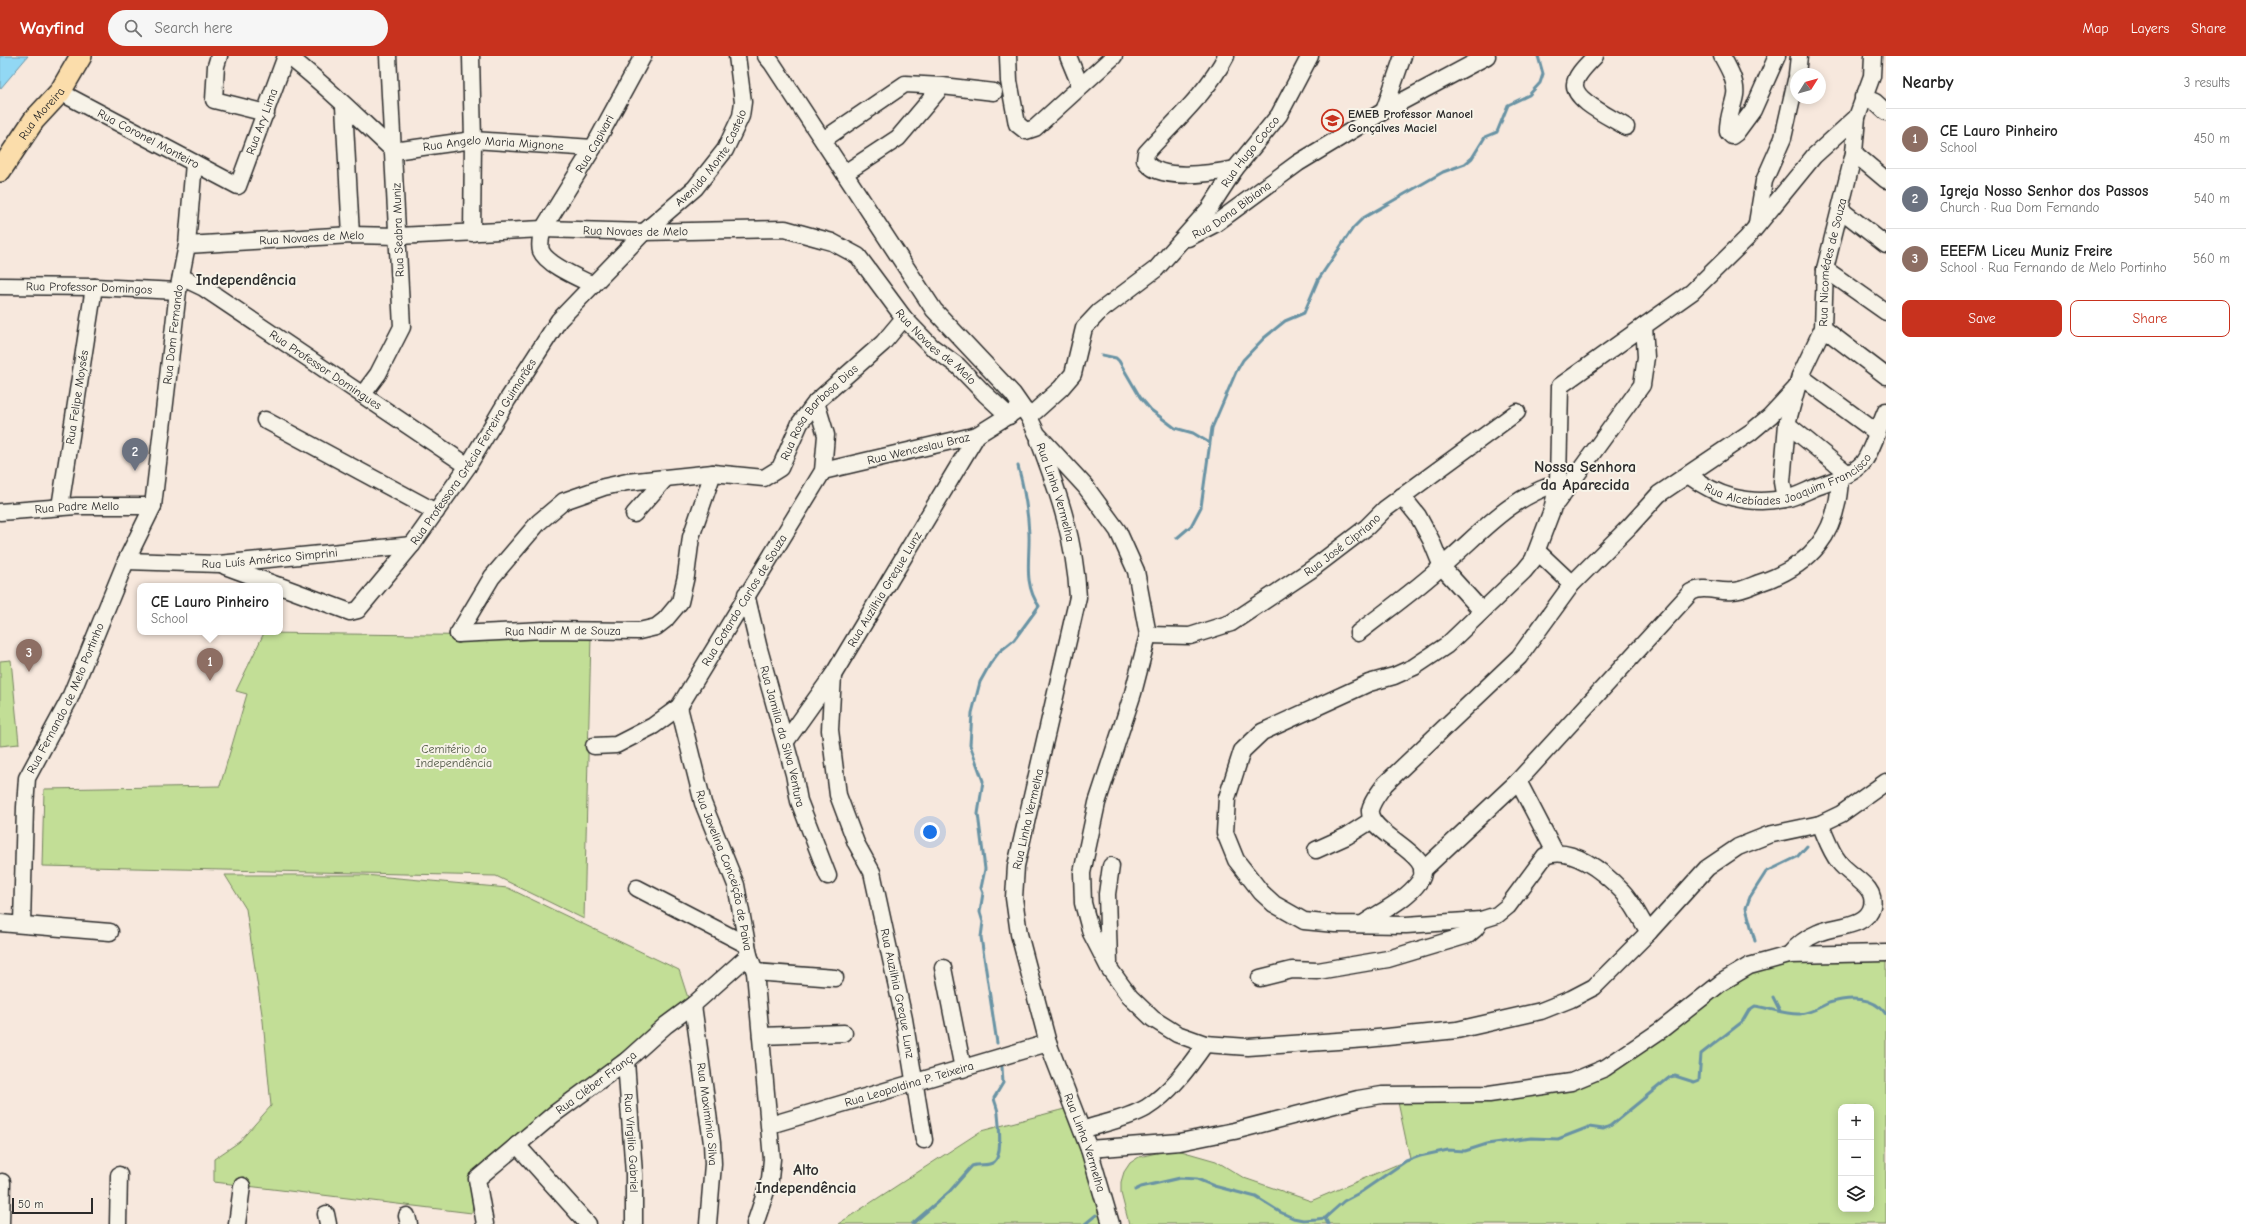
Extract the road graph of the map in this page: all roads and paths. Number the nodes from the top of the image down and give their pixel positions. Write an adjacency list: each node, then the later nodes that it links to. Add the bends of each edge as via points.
1 (81, 56): 26 (main road, Rua Moreira)
2 (219, 56): 32 (street, via 214,100)
3 (287, 56): 30 (street, via 315,76); 32 (street, Rua Ary Lima)
4 (388, 56): 38 (street, Rua Seabra Muniz)
5 (471, 56): 35 (street)
6 (643, 56): 37 (street, Rua Capivari)
7 (766, 56): 36 (street)
8 (1008, 56): 24 (street, via 1009,80 1017,124 1026,131 1035,128)
9 (1068, 56): 24 (street)
10 (1114, 56): 24 (street)
11 (1226, 56): 41 (street, via 1221,67 1193,101 1146,153 1145,160 1152,168 1174,174 1205,175)
12 (1310, 56): 41 (street, Rua Hugo Cocco, via 1279,115)
13 (1403, 56): 31 (street)
14 (1487, 56): 31 (street, Rua Dona Bibiana)
15 (1596, 56): 34 (street, via 1579,75 1575,83 1576,92 1585,103)
16 (1722, 56): 17 (street, via 1735,83 1735,94 1727,125 1732,136 1753,110)
17 (1777, 56)
18 (1799, 56): 22 (street)
19 (1873, 56): 23 (street)
20 (741, 60): 49 (street, Avenida Monte Castelo, via 741,116 728,145 695,188)
21 (1886, 66): 23 (street)
22 (1798, 68)
23 (1872, 76): 28 (street, Rua Nicomédes de Souza)
24 (1080, 85)
25 (942, 86): 27 (street); 36 (street, via 905,84); 43 (street, via 898,138)
26 (60, 92): 40 (street, Rua Coronel Monteiro); 42 (main road, Rua Moreira, via 34,120)
27 (994, 92)
28 (1878, 101): 33 (street, Rua Nicomédes de Souza)
29 (1791, 104): 47 (street, via 1783,138 1764,181)
30 (344, 106): 38 (street); 51 (street)
31 (1384, 111): 53 (street, Rua Dona Bibiana, via 1298,163 1215,224)
32 (266, 113): 45 (street, Rua Ary Lima)
33 (1857, 117): 39 (street, Rua Nicomédes de Souza); 47 (street, via 1814,156)
34 (1626, 127)
35 (473, 140): 37 (street, Rua Angelo Maria Mignone); 38 (street, Rua Angelo Maria Mignone); 50 (street)
36 (823, 140): 43 (street)
37 (593, 148): 48 (street, Rua Capivari)
38 (394, 151): 52 (street, Rua Seabra Muniz)
39 (1854, 153): 44 (street); 46 (street, Rua Nicomédes de Souza)
40 (194, 163): 45 (street, Rua Coronel Monteiro); 54 (street, Rua Dom Fernando)
41 (1235, 169): 53 (street, Rua Hugo Cocco, via 1209,209)
42 (0, 171)
43 (845, 173): 71 (street, via 934,310 1013,394)
44 (1886, 180)
45 (238, 186)
46 (1841, 210): 55 (street); 56 (street, Rua Nicomédes de Souza)
47 (1757, 223): 63 (street, via 1747,238 1692,292)
48 (543, 229): 49 (street, Rua Novaes de Melo); 50 (street, Rua Novaes de Melo); 58 (street, via 540,242 542,251 553,264)
49 (644, 232): 58 (street, Rua Professora Grécia Ferreira Guimarães); 62 (street, Rua Novaes de Melo, via 785,230 832,242 858,256)
50 (472, 233): 52 (street, Rua Novaes de Melo)
51 (351, 235): 52 (street, Rua Novaes de Melo); 54 (street, Rua Novaes de Melo)
52 (398, 236): 67 (street, Rua Seabra Muniz, via 402,327 378,374)
53 (1181, 241): 71 (street, Rua Dona Bibiana, via 1156,269 1099,312 1084,328 1073,374 1061,388)
54 (187, 245): 57 (street, Rua Dom Fernando)
55 (1886, 245)
56 (1825, 269): 61 (street); 64 (street, Rua Nicomédes de Souza)
57 (179, 284): 60 (street, Rua Professor Domingos); 67 (street, Rua Professor Domingues, via 204,288); 86 (street, Rua Dom Fernando)
58 (592, 285): 77 (street, Rua Professora Grécia Ferreira Guimarães, via 559,320 508,398)
59 (0, 286): 60 (street, Rua Professor Domingos)
60 (94, 287): 87 (street, Rua Felipe Moysés)
61 (1886, 312)
62 (904, 318): 68 (street, Rua Rosa Barbosa Dias, via 883,343); 71 (street, Rua Novaes de Melo, via 932,346)
63 (1644, 326): 83 (street, via 1560,386); 88 (street, via 1646,357 1642,385 1578,470)
64 (1823, 328): 65 (street); 66 (street, Rua Nicomédes de Souza)
65 (1886, 376)
66 (1799, 382): 73 (street, Rua Nicomédes de Souza); 74 (street); 80 (street, via 1770,416 1751,432)
67 (363, 394): 77 (street, Rua Professor Domingues)
68 (816, 402): 78 (street, Rua Gotardo Carlos de Souza, via 826,435); 79 (street, Rua Rosa Barbosa Dias, via 800,423 780,468 764,478)
69 (1886, 411): 74 (street, Rua Alcebíades Joaquim Francisco)
70 (1517, 412): 84 (street, Rua José Cipriano)
71 (1020, 413): 75 (street); 76 (street, Rua Wenceslau Braz)
72 (265, 420): 90 (street)
73 (1787, 424): 81 (street); 85 (street, Rua Nicomédes de Souza, via 1782,482)
74 (1876, 432): 81 (street, Rua Alcebíades Joaquim Francisco, via 1868,454 1861,464)
75 (1037, 434): 104 (street, via 1086,486 1118,531 1136,571); 136 (street, Rua Linha Vermelha, via 1071,535 1078,597 1016,866 1014,892 1019,934)
76 (977, 435): 78 (street, Rua Wenceslau Braz); 105 (street, Rua Auzilhia Greque Lunz)
77 (468, 466): 90 (street, Rua Professora Grécia Ferreira Guimarães)
78 (823, 471): 100 (street, Rua Gotardo Carlos de Souza)
79 (713, 473): 82 (street, Rua Rosa Barbosa Dias); 103 (street, Rua Nadir M de Souza, via 691,537 680,602 666,620 656,627 639,631 544,630)
80 (1688, 475): 85 (street, Rua Alcebíades Joaquim Francisco, via 1726,497 1751,500); 98 (street, via 1659,494)
81 (1843, 475): 85 (street, Rua Alcebíades Joaquim Francisco); 109 (street, via 1832,520 1816,550 1792,570 1732,592 1700,588 1691,592)
82 (665, 479): 91 (street); 103 (street, Rua Rosa Barbosa Dias, via 604,487 564,501 539,522 492,577)
83 (1558, 483): 88 (street); 96 (street, via 1537,489 1503,510)
84 (1402, 496): 96 (street, via 1418,516); 104 (street, Rua José Cipriano, via 1367,527 1312,568 1231,623 1190,636)
85 (1785, 499)
86 (153, 506): 87 (street, Rua Padre Mello); 94 (street, Rua Fernando de Melo Portinho)
87 (60, 507): 89 (street, Rua Padre Mello)
88 (1552, 510): 93 (street)
89 (0, 512)
90 (436, 512): 92 (street, Rua Professora Grécia Ferreira Guimarães)
91 (634, 514)
92 (412, 545): 95 (street, Rua Luís Américo Simprini); 99 (street, Rua Professora Grécia Ferreira Guimarães, via 354,612)
93 (1537, 551): 98 (street); 101 (street, via 1524,571)
94 (126, 561): 95 (street, Rua Luís Américo Simprini); 121 (street, Rua Fernando de Melo Portinho, via 69,700 27,778 24,807)
95 (219, 564): 97 (street, Rua Professora Grécia Ferreira Guimarães)
96 (1442, 567): 101 (street); 102 (street)
97 (272, 583)
98 (1572, 584): 111 (street, via 1519,656 1385,784 1372,803)
99 (283, 587)
100 (746, 594): 106 (street, Rua Gotardo Carlos de Souza); 107 (street, Rua Jamilia da Silva Ventura)
101 (1481, 610): 122 (street, via 1447,645 1414,667 1369,683 1294,716 1262,732 1242,751 1227,798 1225,833 1236,860 1274,904 1304,921)
102 (1358, 633)
103 (458, 634)
104 (1148, 635): 129 (street, via 1133,693 1097,803 1082,873 1083,903 1091,933)
105 (833, 675): 107 (street, Rua Auzilhia Greque Lunz); 140 (street, Rua Auzilhia Greque Lunz, via 830,730 838,795 856,843 872,872 904,1019)
106 (679, 707): 108 (street, Rua Gotardo Carlos de Souza, via 652,726 616,744); 125 (street, Rua Jovelina Conceição de Paiva, via 703,803 736,885)
107 (786, 741): 117 (street, Rua Jamilia da Silva Ventura, via 800,801)
108 (594, 746)
109 (1518, 781): 114 (street); 116 (street)
110 (1886, 782): 112 (street, via 1841,814)
111 (1372, 820): 113 (street, via 1347,836); 116 (street, via 1414,856)
112 (1820, 824): 124 (street, via 1768,835 1738,847 1707,868); 127 (street, via 1840,863 1870,890 1874,899 1870,914 1862,921 1818,932 1797,945)
113 (1316, 850)
114 (1555, 852): 119 (street, via 1545,856 1508,906 1497,914); 124 (street, via 1571,854 1598,871 1622,891)
115 (1111, 866): 129 (street, via 1107,894)
116 (1422, 871): 122 (street, via 1419,883)
117 (828, 876)
118 (637, 888): 125 (street)
119 (1481, 920): 122 (street, via 1406,925); 132 (street, via 1468,935 1388,959 1318,971 1292,970)
120 (0, 923): 121 (street)
121 (22, 924): 123 (street)
122 (1363, 924)
123 (110, 932)
124 (1649, 932): 137 (street, via 1594,986 1571,999 1541,1010 1458,1030 1248,1047)
125 (748, 950): 130 (street, Rua Jovelina Conceição de Paiva); 133 (street, Rua Cléber França)
126 (1886, 953): 127 (street)
127 (1789, 955): 145 (street, via 1749,966 1722,982 1661,1030 1605,1068 1571,1082 1489,1094 1382,1095 1180,1142)
128 (943, 968): 139 (street)
129 (1109, 968): 137 (street, via 1130,998 1153,1019 1177,1034)
130 (755, 972): 131 (street); 135 (street, Rua Jovelina Conceição de Paiva)
131 (835, 978)
132 (1260, 978)
133 (693, 1005): 138 (street, Rua Cléber França); 155 (street, Rua Maximinio Silva, via 712,1143 713,1164)
134 (844, 1033): 135 (street)
135 (761, 1036): 141 (street, Rua Jovelina Conceição de Paiva)
136 (1048, 1043): 139 (street, Rua Leopoldina P. Teixeira); 142 (street, Rua Linha Vermelha)
137 (1205, 1044): 142 (street, via 1179,1078 1146,1107 1130,1115)
138 (626, 1061): 144 (street, Rua Cléber França, via 554,1114); 154 (street, Rua Virgilio Gabriel, via 634,1174)
139 (962, 1068): 140 (street, Rua Leopoldina P. Teixeira)
140 (914, 1083): 141 (street, Rua Leopoldina P. Teixeira); 143 (street, Rua Auzilhia Greque Lunz)
141 (770, 1125): 156 (street, Rua Jovelina Conceição de Paiva, via 770,1179)
142 (1082, 1130): 145 (street, Rua Linha Vermelha)
143 (924, 1140)
144 (518, 1145): 152 (street, Rua Cléber França, via 477,1179); 153 (street)
145 (1089, 1149): 157 (street, Rua Linha Vermelha)
146 (119, 1175): 150 (street)
147 (2, 1182): 149 (street)
148 (242, 1186): 151 (street)
149 (1, 1224)
150 (118, 1224)
151 (237, 1224)
152 (485, 1224)
153 (588, 1224)
154 (634, 1224)
155 (708, 1224)
156 (755, 1224)
157 (1111, 1224)

